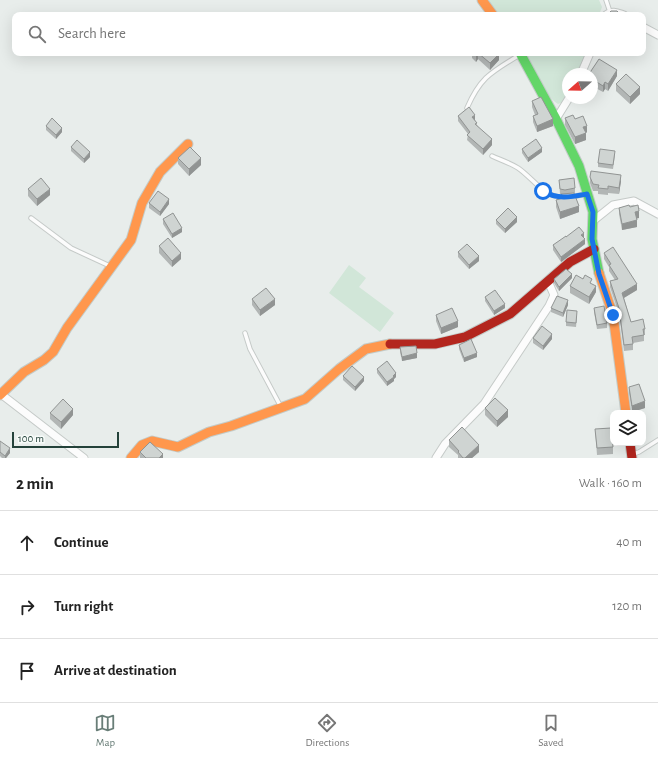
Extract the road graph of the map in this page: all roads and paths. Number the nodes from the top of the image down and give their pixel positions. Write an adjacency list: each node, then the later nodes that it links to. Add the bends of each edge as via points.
1 (482, 0): 3 (street)
2 (606, 0): 4 (lane)
3 (491, 12)
4 (608, 12)
5 (646, 29): 6 (street)
6 (658, 35)
7 (515, 56): 12 (lane, via 484,79)
8 (522, 56): 13 (street)
9 (589, 56): 10 (street)
10 (584, 68)
11 (565, 104): 13 (street)
12 (467, 108)
13 (556, 119): 16 (street, via 579,166)
14 (188, 144): 21 (street, via 160,172 142,203 131,240)
15 (492, 156): 16 (lane, via 516,167 543,191 553,196 565,198)
16 (587, 194): 19 (street)
17 (658, 214): 19 (street, via 634,201 613,205)
18 (31, 218): 21 (lane, via 71,248)
19 (593, 221): 20 (street)
20 (594, 249): 22 (street, via 570,262); 26 (street, via 599,274 613,315)
21 (112, 267): 24 (street, via 67,328 53,352 24,372)
22 (548, 282): 25 (street, via 510,314 465,337 435,344 392,344 366,349 305,399); 32 (street, via 554,295 549,306 484,404 445,444)
23 (245, 333): 25 (lane, via 250,348)
24 (1, 394): 30 (street)
25 (282, 408): 31 (street, via 209,432 178,447 152,441 142,445)
26 (626, 410)
27 (658, 440): 29 (lane)
28 (630, 446): 29 (street)
29 (632, 456)
30 (84, 458)
31 (131, 458)
32 (436, 458)

